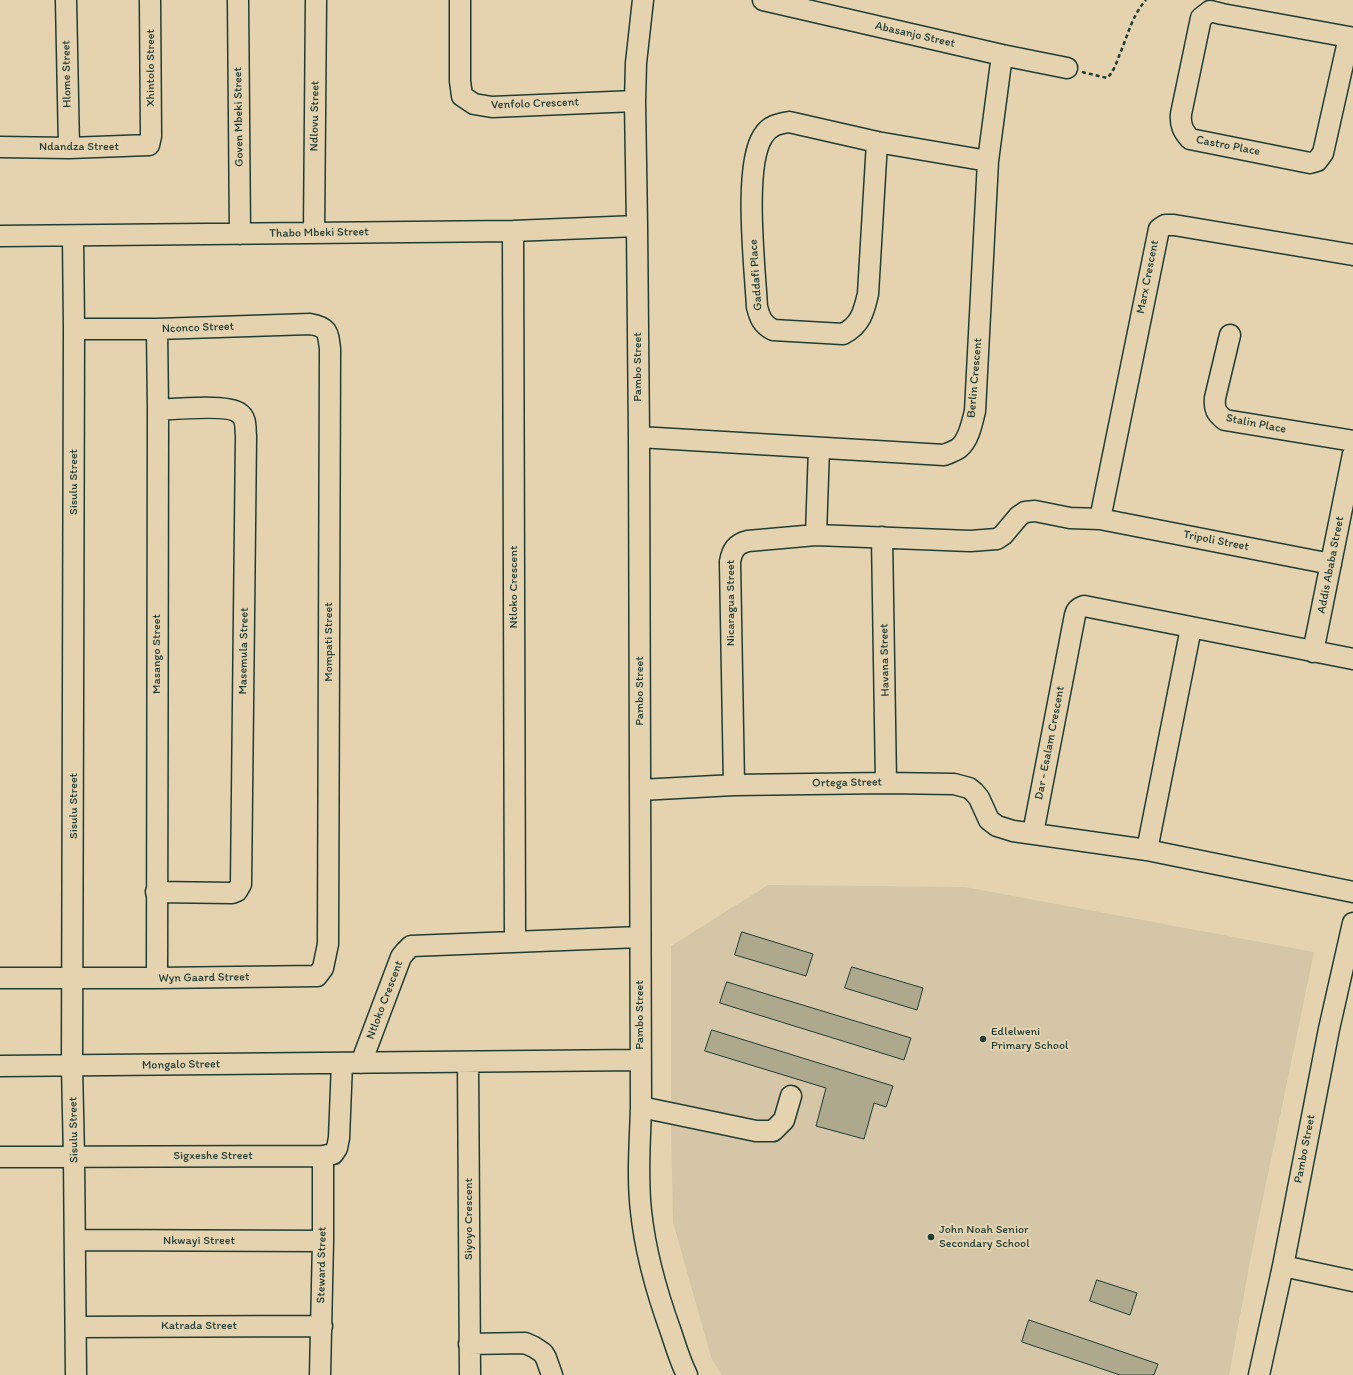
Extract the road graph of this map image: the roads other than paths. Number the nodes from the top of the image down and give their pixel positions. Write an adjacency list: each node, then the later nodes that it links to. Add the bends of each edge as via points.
1 (66, 0): 15 (street, Hlome Street)
2 (150, 0): 12 (street, Xhintolo Street)
3 (238, 0): 20 (street, Goven Mbeki Street)
4 (316, 0): 19 (street, Ndlovu Street)
5 (460, 0): 11 (street, Venfolo Crescent, via 462,96 474,104 492,106)
6 (643, 0): 11 (street, Pambo Street, via 636,63)
7 (768, 0): 9 (street, Abasanjo Street)
8 (1351, 38): 8 (street, Castro Place, via 1210,12 1205,14 1201,18 1180,114 1180,124 1184,132 1190,139 1310,163 1317,161 1323,153)
9 (1002, 55): 10 (street, Abasanjo Street); 16 (street, Berlin Crescent)
10 (1067, 68)
11 (635, 101): 17 (street, Pambo Street)
12 (151, 136): 15 (street, Ndandza Street, via 149,145 144,146)
13 (877, 142): 13 (street, Gaddafi Place, via 789,122 774,125 762,137 753,169 752,227 757,307 764,325 773,330 843,334 858,322 868,294); 16 (street, Gaddafi Place)
14 (0, 147): 15 (street, Ndandza Street)
15 (68, 148)
16 (988, 161): 31 (street, Berlin Crescent, via 974,411 965,441 960,447 944,455)
17 (637, 226): 18 (street, Thabo Mbeki Street); 29 (street, Pambo Street)
18 (513, 231): 19 (street, Thabo Mbeki Street); 49 (street, Ntloko Crescent)
19 (314, 233): 20 (street, Thabo Mbeki Street)
20 (240, 234): 22 (street, Thabo Mbeki Street)
21 (0, 236): 22 (street, Thabo Mbeki Street)
22 (73, 236): 25 (street, Sisulu Street)
23 (1353, 255): 33 (street, Marx Crescent, via 1174,225 1165,225 1159,229)
24 (322, 327): 26 (street, Nconco Street, via 310,324); 50 (street, Mompati Street, via 328,333 330,349)
25 (74, 329): 26 (street, Nconco Street); 52 (street, Sisulu Street)
26 (157, 329): 28 (street, Masango Street)
27 (1230, 335): 30 (street, Stalin Place, via 1215,398 1214,408 1217,415 1224,420)
28 (158, 410): 45 (street, Masango Street); 45 (street, Masemula Street, via 215,408 239,412 245,419 246,436 241,884 237,891 232,893)
29 (639, 437): 31 (street, Berlin Crescent); 42 (street, Pambo Street)
30 (1353, 442)
31 (819, 448): 34 (street)
32 (1353, 454): 36 (street, Addis Ababa Street)
33 (1100, 519): 35 (street, Tripoli Street, via 1070,518 1029,511 1019,516 1003,535 993,540 970,542); 36 (street, Tripoli Street)
34 (816, 535): 35 (street, Nicaragua Street); 41 (street, Nicaragua Street, via 748,541 740,543 731,553)
35 (882, 537): 40 (street, Havana Street)
36 (1331, 564): 38 (street, Addis Ababa Street)
37 (1191, 628): 38 (street, Dar - Esalam Crescent); 43 (street, Dar - Esalam Crescent, via 1084,606 1076,610); 44 (street)
38 (1314, 652): 39 (street, Dar - Esalam Crescent)
39 (1353, 659)
40 (886, 783): 41 (street, Ortega Street); 43 (street, Ortega Street, via 954,784 969,788 979,798 989,820 997,826)
41 (734, 785): 42 (street, Ortega Street)
42 (640, 790): 48 (street, Pambo Street)
43 (1032, 833): 44 (street)
44 (1147, 850): 46 (street)
45 (156, 892): 53 (street, Masango Street)
46 (1353, 892)
47 (1353, 923): 66 (street, Pambo Street, via 1329,1028)
48 (640, 937): 49 (street, Ntloko Crescent); 54 (street, Pambo Street)
49 (514, 942): 56 (street, Ntloko Crescent, via 411,946 401,957)
50 (326, 960): 53 (street, Wyn Gaard Street, via 317,976)
51 (0, 978): 52 (street, Wyn Gaard Street)
52 (73, 978): 53 (street, Wyn Gaard Street); 58 (street, Sisulu Street)
53 (157, 978)
54 (640, 1060): 55 (street); 60 (street, Pambo Street)
55 (468, 1062): 56 (street); 70 (street, Siyoyo Crescent)
56 (351, 1063): 58 (street, Mongalo Street); 61 (street, via 337,1148 333,1154)
57 (0, 1066): 58 (street, Mongalo Street)
58 (72, 1066): 63 (street, Sisulu Street)
59 (791, 1096): 60 (street, via 784,1120 773,1131 756,1131)
60 (641, 1107): 75 (street, Pambo Street, via 641,1211 656,1285)
61 (323, 1156): 63 (street, Sigxeshe Street); 65 (street, Steward Street)
62 (0, 1157): 63 (street, Sigxeshe Street)
63 (74, 1157): 64 (street, Sisulu Street)
64 (75, 1240): 65 (street, Nkwayi Street); 69 (street, Sisulu Street)
65 (323, 1241): 68 (street, Steward Street)
66 (1283, 1266): 67 (street); 76 (street, Pambo Street)
67 (1353, 1281)
68 (322, 1326): 69 (street, Katrada Street); 72 (street, Steward Street)
69 (76, 1327): 71 (street, Sisulu Street)
70 (469, 1344): 73 (street, Siyoyo Crescent); 74 (street, via 525,1344 534,1347 543,1353)
71 (76, 1375)
72 (320, 1375)
73 (470, 1375)
74 (552, 1375)
75 (688, 1375)
76 (1259, 1375)

